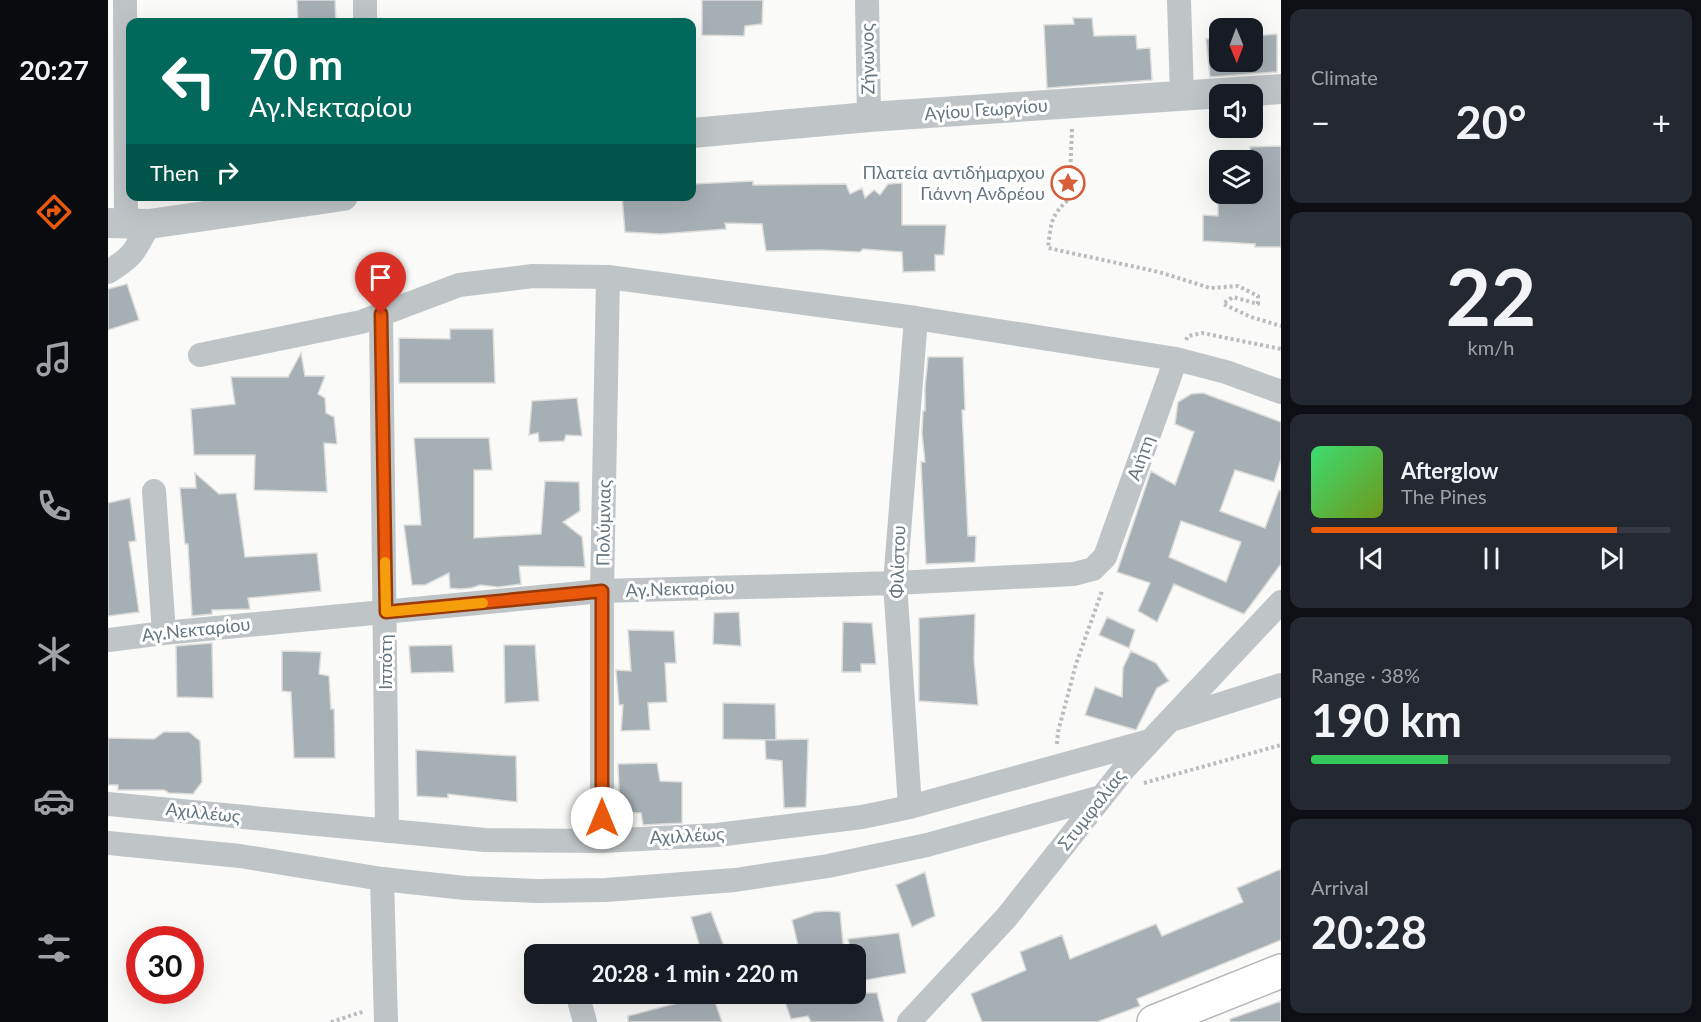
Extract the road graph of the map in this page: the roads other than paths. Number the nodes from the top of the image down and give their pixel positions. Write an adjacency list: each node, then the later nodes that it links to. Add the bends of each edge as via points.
1 (125, 0): 6 (street)
2 (365, 0): 5 (street)
3 (867, 0): 9 (street, Ζήνωνος)
4 (1179, 0): 8 (street)
5 (365, 18)
6 (126, 75)
7 (1281, 89): 8 (street, Αγίου Γεωργίου)
8 (1182, 97): 9 (street, Αγίου Γεωργίου)
9 (869, 117): 10 (street, Αγίου Γεωργίου)
10 (696, 133)
11 (128, 201): 13 (street)
12 (305, 201): 13 (street)
13 (128, 224): 14 (street, via 137,249 128,260)
14 (108, 272)
15 (608, 277): 16 (street, via 533,276 459,285); 17 (street); 24 (street, Πολύμνιας)
16 (381, 314): 18 (street, via 361,322); 26 (street, Ιππότη)
17 (916, 318): 19 (street); 23 (street, Φιλίστου)
18 (200, 355)
19 (1176, 359): 20 (street); 22 (street, Αιήτη)
20 (1281, 392)
21 (154, 491): 27 (street)
22 (1105, 557): 23 (street, Αγ.Νεκταρίου, via 1093,568 1074,574)
23 (895, 583): 24 (street, Αγ.Νεκταρίου); 34 (street, Φιλίστου)
24 (602, 591): 26 (street, Αγ.Νεκταρίου); 36 (street, Πολύμνιας)
25 (1281, 602): 30 (street, Στυμφαλίας)
26 (386, 612): 27 (street, Αγ.Νεκταρίου); 35 (street, Ιππότη)
27 (164, 633): 28 (street, Αγ.Νεκταρίου)
28 (108, 640)
29 (1281, 685): 30 (street)
30 (1169, 721): 31 (street, Στυμφαλίας)
31 (1149, 741): 32 (street, Στυμφαλίας); 34 (street, Αχιλλέως)
32 (1101, 797): 38 (street, via 927,845 735,880 616,890 537,891); 43 (street, Στυμφαλίας, via 1006,918)
33 (108, 804): 35 (street, Αχιλλέως)
34 (910, 807): 36 (street, Αχιλλέως, via 717,835)
35 (387, 831): 36 (street, Αχιλλέως, via 485,840)
36 (602, 841)
37 (108, 843): 38 (street, via 240,856)
38 (382, 879): 41 (street)
39 (1281, 971): 44 (main road)
40 (580, 1004): 42 (street)
41 (386, 1015)
42 (585, 1022)
43 (909, 1022)
44 (1154, 1022)

